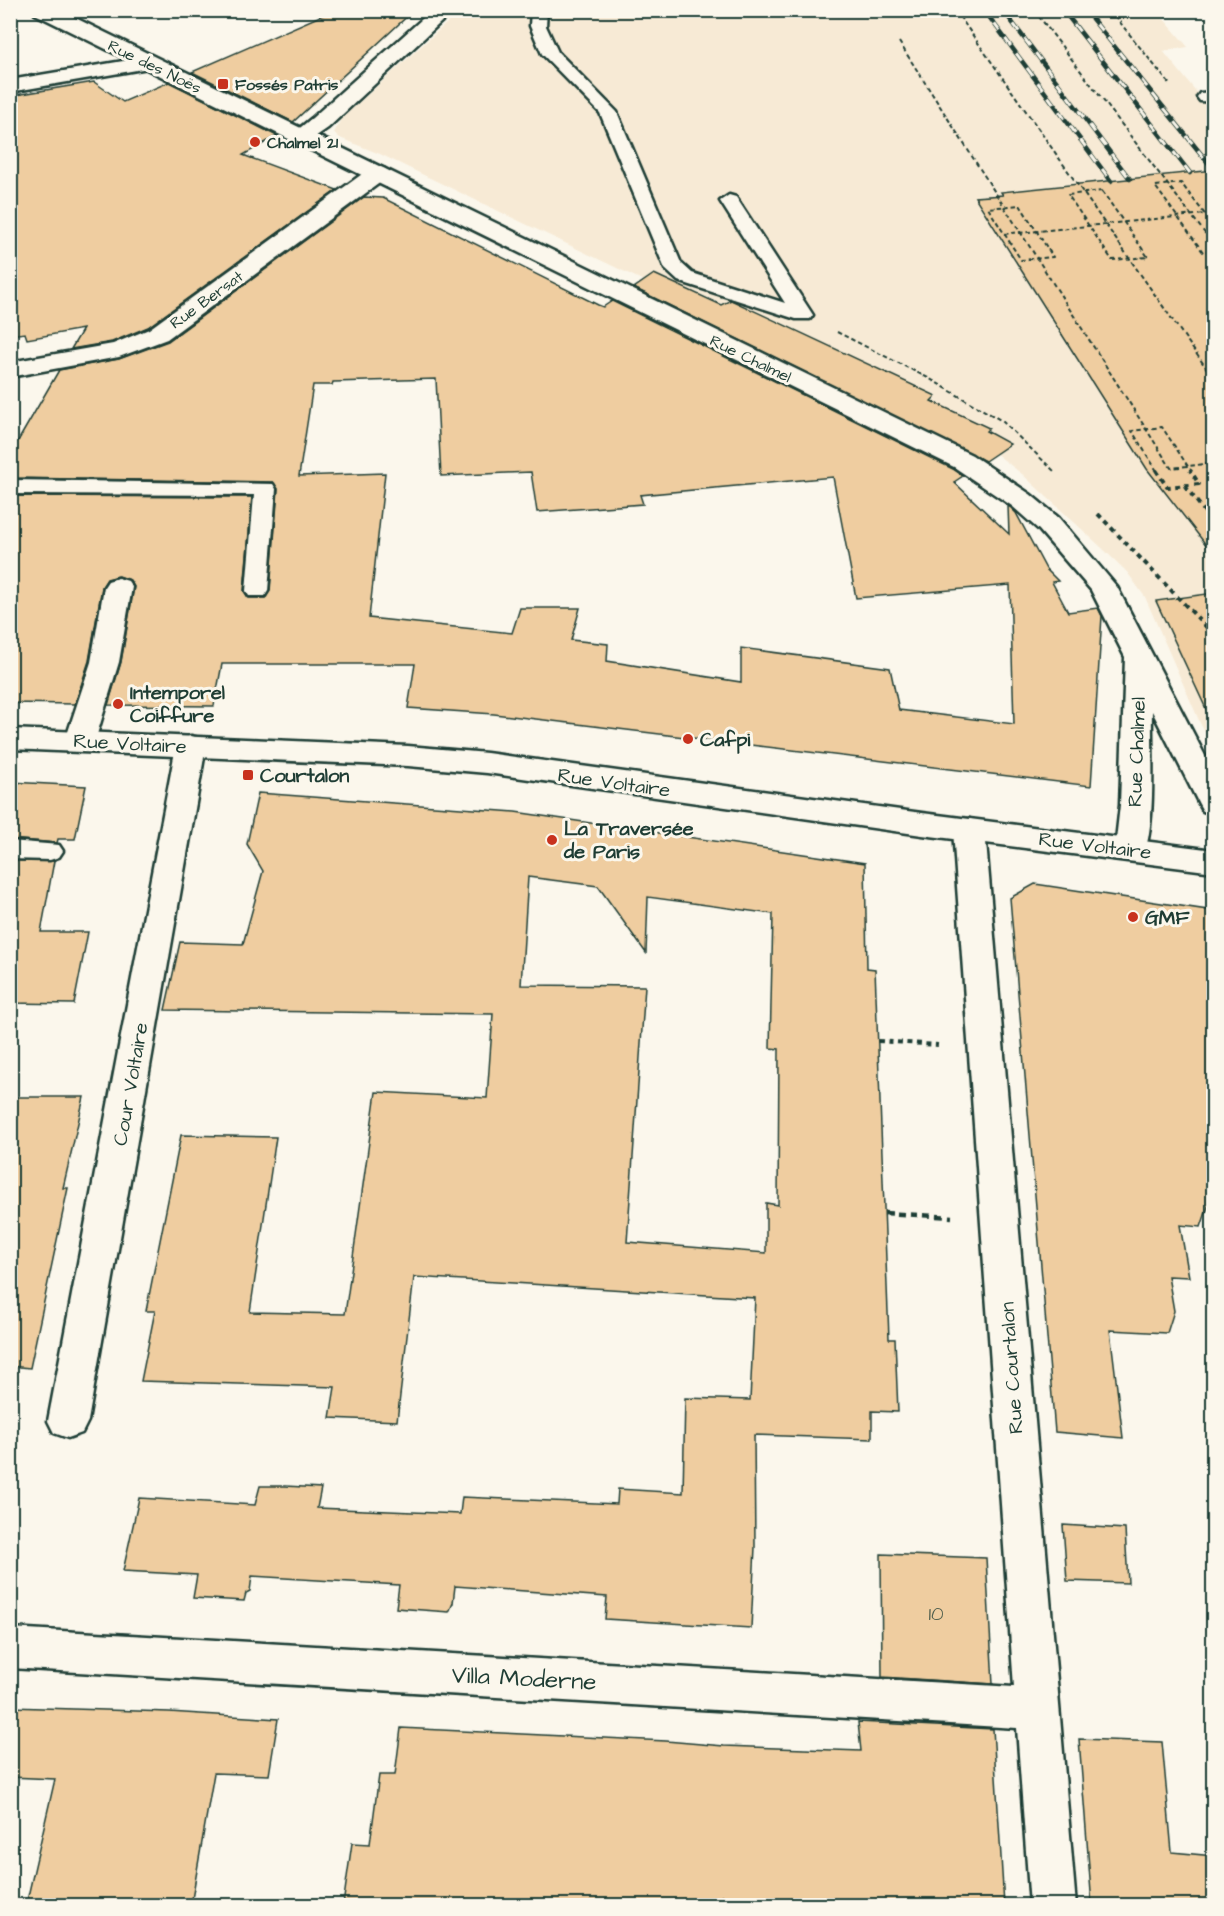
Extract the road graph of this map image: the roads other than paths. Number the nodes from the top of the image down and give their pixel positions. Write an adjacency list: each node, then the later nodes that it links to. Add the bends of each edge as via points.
1 (42, 10): 4 (street, Rue des Noës)
2 (444, 10): 6 (street)
3 (539, 10): 8 (lane, via 537,20 543,42 562,68 609,112 672,265 685,277 802,315)
4 (147, 63): 5 (street); 6 (street, Rue des Noës)
5 (10, 86)
6 (301, 136): 7 (street, Rue Chalmel)
7 (377, 174): 9 (street, Rue Bersat, via 158,334 119,350); 13 (street, Rue Chalmel, via 988,476 1021,500 1075,551 1103,587)
8 (729, 201)
9 (10, 370)
10 (10, 488): 12 (lane, via 265,489)
11 (118, 587): 15 (street, via 105,662)
12 (257, 591)
13 (1138, 654): 17 (street, Rue Chalmel); 19 (street, Rue Chalmel)
14 (10, 739): 15 (street, Rue Voltaire)
15 (80, 741): 16 (street, Rue Voltaire)
16 (190, 746): 18 (street, Rue Voltaire, via 487,763); 23 (street, Cour Voltaire)
17 (1214, 804)
18 (969, 830): 19 (street, Rue Voltaire); 25 (street, Rue Courtalon)
19 (1131, 849): 22 (street, Rue Voltaire)
20 (10, 850): 21 (lane)
21 (50, 850)
22 (1214, 861)
23 (68, 1421)
24 (10, 1648): 25 (street, Villa Moderne)
25 (1038, 1708): 26 (street, Rue Courtalon)
26 (1053, 1905)

